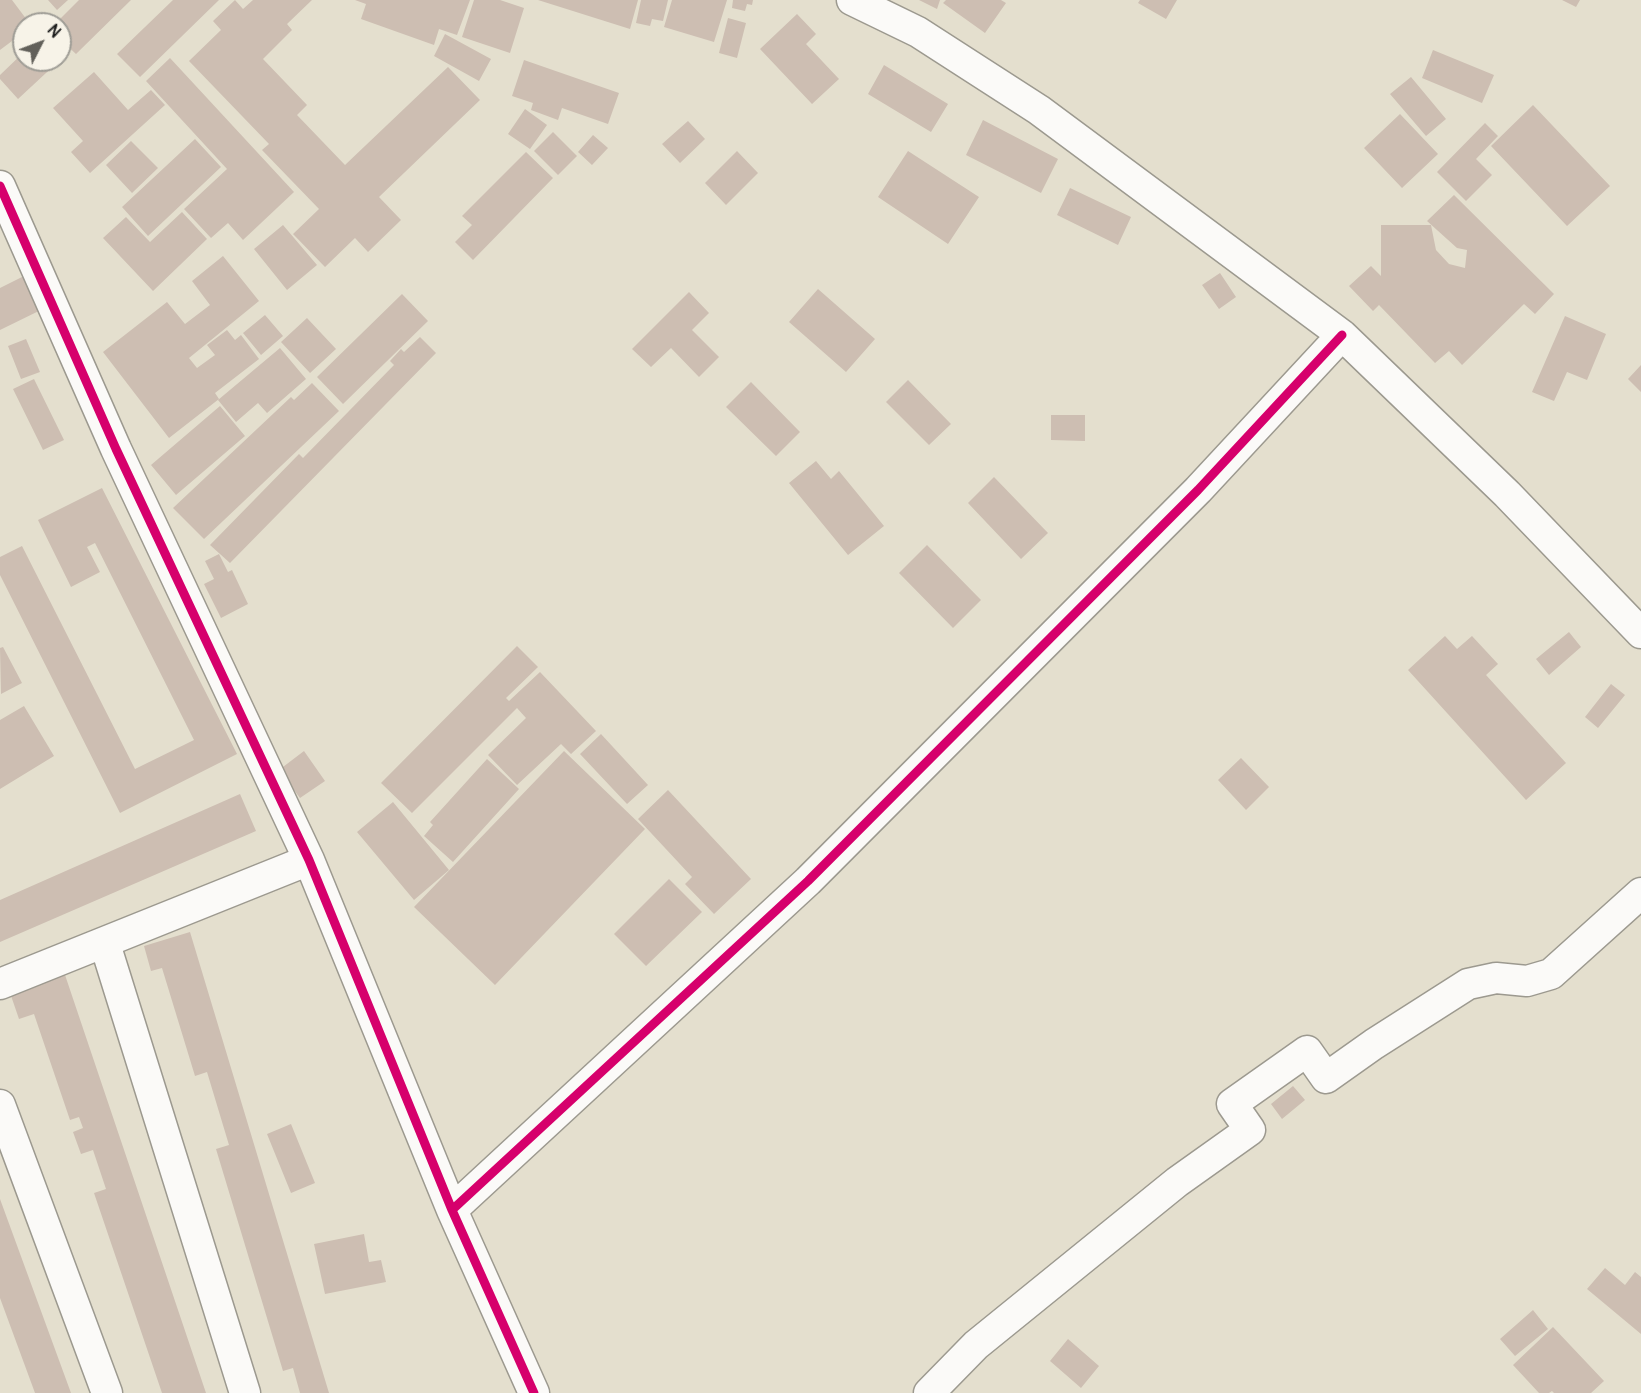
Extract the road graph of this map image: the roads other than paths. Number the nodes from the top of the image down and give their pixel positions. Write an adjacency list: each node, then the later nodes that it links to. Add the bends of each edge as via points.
1 (852, 0): 3 (street, via 918,32 1039,110)
2 (0, 186): 5 (street, via 116,449)
3 (1342, 335): 4 (street, via 1507,494); 10 (street, via 1198,490 808,881)
4 (1641, 633)
5 (309, 860): 7 (street); 10 (street)
6 (1641, 893): 14 (street, via 1551,974 1527,981 1496,978 1468,984 1326,1078 1307,1052 1232,1104 1250,1130 1177,1182 985,1337)
7 (105, 944): 8 (street); 12 (street)
8 (0, 984)
9 (0, 1105): 11 (street)
10 (452, 1210): 13 (street)
11 (107, 1393)
12 (245, 1393)
13 (534, 1393)
14 (929, 1393)

